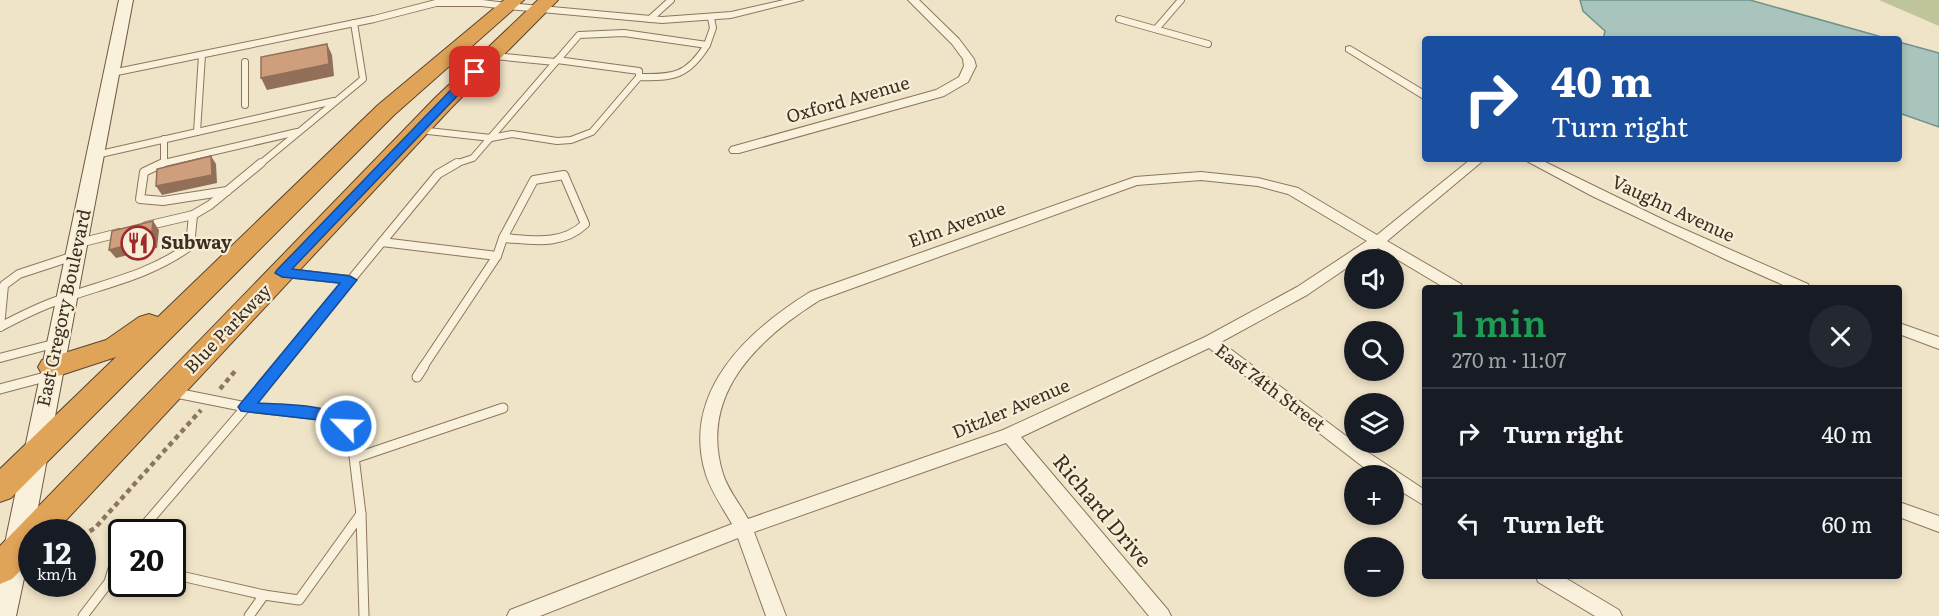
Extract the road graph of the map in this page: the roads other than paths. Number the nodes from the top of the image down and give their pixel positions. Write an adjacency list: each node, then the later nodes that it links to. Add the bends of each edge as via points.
1 (412, 0): 9 (lane)
2 (671, 0): 11 (lane)
3 (798, 0): 10 (street)
4 (913, 0): 32 (street, Oxford Avenue, via 966,52 971,65 955,86)
5 (1181, 0): 14 (lane)
6 (129, 1): 22 (main road, East Gregory Boulevard)
7 (511, 3): 8 (street); 9 (lane); 40 (highway, via 386,110)
8 (544, 4): 11 (street); 19 (highway, Blue Parkway)
9 (419, 6): 13 (lane)
10 (711, 18): 11 (street); 16 (lane, via 713,28)
11 (650, 19)
12 (1119, 19): 14 (lane)
13 (354, 23): 18 (lane); 25 (lane, via 363,79)
14 (1156, 29): 15 (lane)
15 (1208, 44)
16 (707, 45): 20 (lane, via 590,32 579,35); 23 (lane, via 697,64 687,71 668,77)
17 (1350, 49): 24 (street)
18 (202, 55): 22 (lane); 29 (lane)
19 (491, 56): 20 (lane); 27 (highway, Blue Parkway)
20 (556, 61): 23 (lane, via 639,71); 30 (lane)
21 (245, 62): 26 (lane)
22 (112, 73): 33 (main road, East Gregory Boulevard)
23 (639, 77): 30 (lane, via 592,132 582,137 557,141 512,134)
24 (1422, 94)
25 (338, 100): 28 (lane); 29 (lane)
26 (245, 105)
27 (418, 130): 30 (lane); 47 (highway, Blue Parkway)
28 (300, 131): 36 (lane); 37 (lane)
29 (197, 132): 31 (lane)
30 (491, 138): 44 (lane, via 473,158 438,174)
31 (165, 139): 33 (lane); 36 (lane)
32 (735, 150)
33 (96, 155): 45 (main road, East Gregory Boulevard)
34 (1475, 162): 43 (street, Ditzler Avenue)
35 (1535, 162): 50 (street, Vaughn Avenue, via 1611,202)
36 (164, 163): 37 (lane, via 144,172 140,199 157,203)
37 (227, 191): 38 (lane)
38 (193, 215): 39 (lane); 51 (lane, via 190,246 170,261 133,279)
39 (140, 228)
40 (265, 228): 57 (highway, via 228,252 129,339 99,354); 64 (highway)
41 (129, 230): 45 (lane)
42 (503, 238): 42 (lane, via 534,180 564,176 568,180 585,224 579,232 555,241); 46 (lane)
43 (1378, 241): 49 (street, Elm Avenue); 54 (street, Ditzler Avenue, via 1302,291); 76 (street, Elm Avenue, via 1293,191 1229,178 1166,177 1135,181 815,296 755,338 732,366 717,397 710,430 712,465 724,499)
44 (382, 242): 46 (lane); 48 (lane)
45 (76, 250): 51 (main road, East Gregory Boulevard); 52 (lane, via 19,274 4,285)
46 (497, 256): 58 (lane)
47 (282, 273): 48 (lane); 60 (highway, Blue Parkway)
48 (350, 280): 61 (lane)
49 (1451, 285)
50 (1796, 285)
51 (67, 297): 52 (lane); 57 (main road, East Gregory Boulevard)
52 (0, 327)
53 (1902, 329): 55 (street)
54 (1210, 341): 63 (street, Ditzler Avenue); 66 (street, East 74th Street)
55 (1939, 343)
56 (0, 358): 57 (lane)
57 (53, 362): 59 (lane); 64 (main road, East Gregory Boulevard)
58 (417, 377)
59 (0, 389)
60 (169, 391): 61 (lane); 73 (highway, Blue Parkway)
61 (246, 407): 65 (lane, via 330,416 346,426); 74 (lane)
62 (503, 408): 65 (lane)
63 (1009, 435): 76 (street, Ditzler Avenue); 88 (street, Richard Drive)
64 (35, 455): 68 (highway); 72 (main road, East Gregory Boulevard)
65 (355, 458): 71 (lane)
66 (1373, 465)
67 (1404, 485): 69 (street)
68 (0, 489)
69 (1422, 497)
70 (1902, 510): 75 (street)
71 (361, 514): 81 (lane, via 299,600); 85 (lane)
72 (25, 519)
73 (48, 519)
74 (150, 519)
75 (1939, 524)
76 (743, 528): 86 (street, Ditzler Avenue); 87 (street, Elm Avenue)
77 (18, 558): 82 (main road, East Gregory Boulevard)
78 (186, 577): 81 (lane)
79 (1550, 579): 89 (street)
80 (108, 583): 83 (lane)
81 (264, 595): 84 (lane)
82 (2, 616)
83 (83, 616)
84 (249, 616)
85 (363, 616)
86 (517, 616)
87 (776, 616)
88 (1161, 616)
89 (1612, 616)

